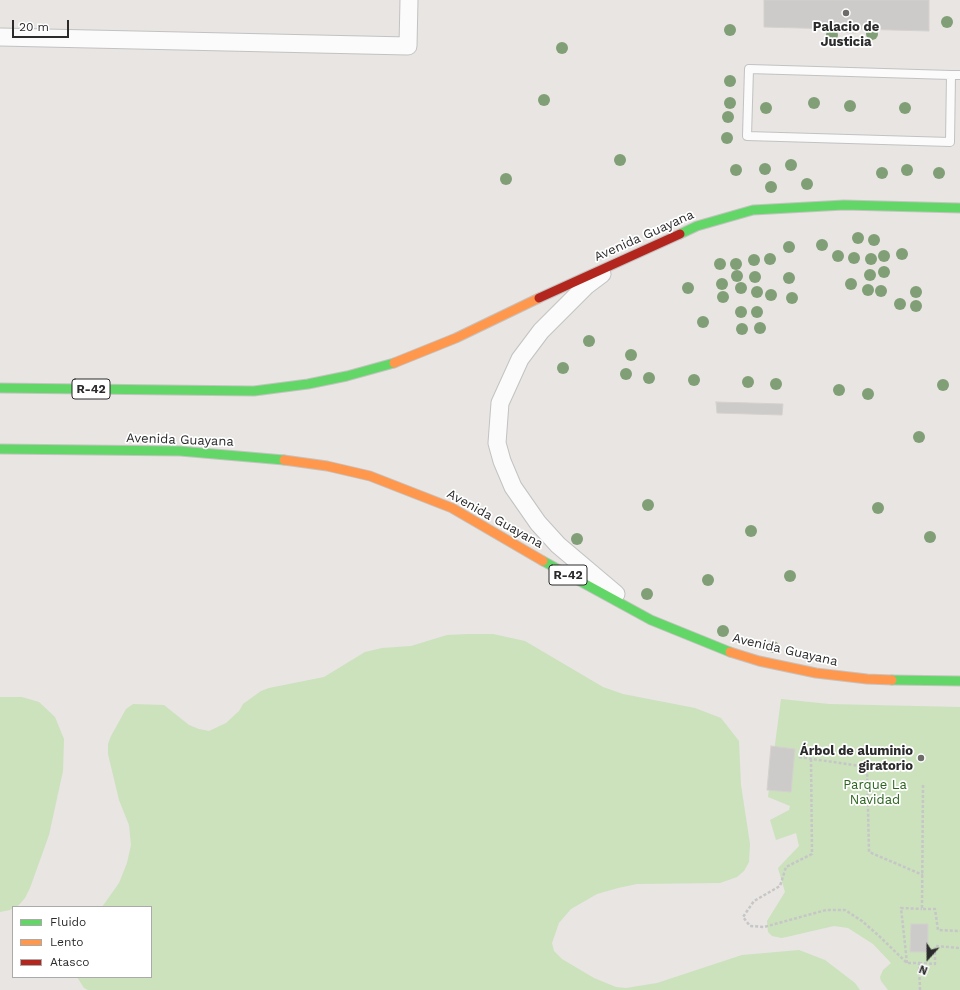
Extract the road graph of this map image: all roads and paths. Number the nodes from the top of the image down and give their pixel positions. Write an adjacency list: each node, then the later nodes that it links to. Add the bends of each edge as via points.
1 (409, 0): 2 (street, via 408,46)
2 (0, 37)
3 (951, 75): 3 (lane, via 950,142 747,136 748,69); 4 (lane)
4 (960, 75)
5 (960, 208): 6 (main road, Avenida Guayana / R-42, via 844,205 753,210 697,226)
6 (618, 262): 7 (main road, Avenida Guayana / R-42, via 456,338 403,360 341,378 254,391); 9 (street, via 586,286 541,331 520,359 500,402 497,443 513,487 538,523 584,568)
7 (0, 388)
8 (0, 449): 9 (main road, Avenida Guayana / R-42, via 180,451 269,458 326,466 370,476 452,508)
9 (651, 620): 10 (main road, Avenida Guayana / R-42, via 710,645 759,661 816,674 867,679)
10 (960, 680)
11 (799, 757): 12 (path)
12 (811, 759): 13 (path); 20 (path, via 812,854 786,867 780,886 754,902 743,917 750,926 764,927 826,910 845,910 873,930)
13 (867, 767): 14 (path); 16 (path, via 869,852)
14 (896, 770)
15 (923, 785): 16 (path)
16 (923, 875): 17 (path)
17 (922, 909): 18 (path, via 935,909 938,930); 20 (path, via 901,908)
18 (960, 931)
19 (960, 948): 21 (path, via 935,946 935,964)
20 (907, 963): 21 (path)
21 (919, 963): 22 (path)
22 (920, 990)

